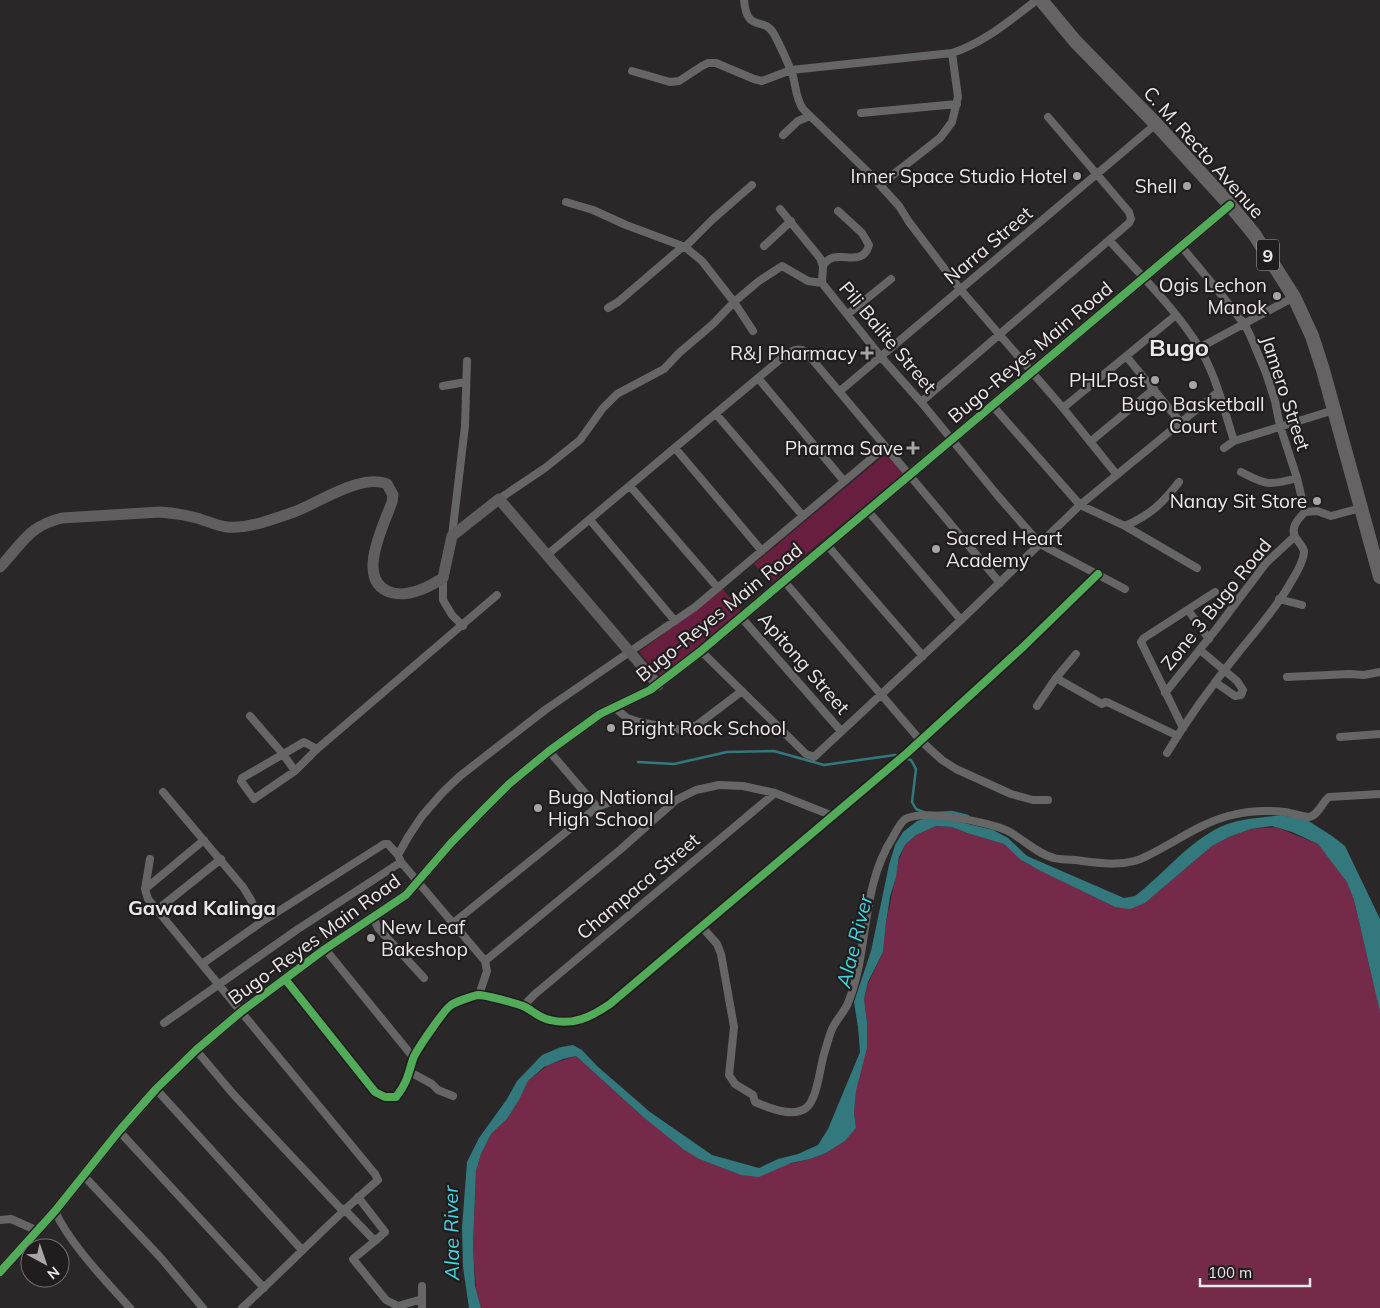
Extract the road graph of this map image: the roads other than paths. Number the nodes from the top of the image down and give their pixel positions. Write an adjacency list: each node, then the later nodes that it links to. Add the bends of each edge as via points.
1 (744, 0): 5 (street, via 746,15 753,22 771,29)
2 (1037, 0): 4 (street, via 979,42)
3 (1041, 0): 11 (highway, C. M. Recto Avenue / 9, via 1075,41)
4 (952, 53): 5 (street); 7 (street)
5 (791, 70): 6 (street, via 762,81 716,63 708,63 679,81 670,82); 9 (street, via 799,104)
6 (632, 71)
7 (957, 104): 8 (street); 15 (street, via 952,122 940,138)
8 (861, 113)
9 (810, 116): 12 (street, via 798,121); 15 (street)
10 (1048, 117): 13 (street)
11 (1156, 124): 13 (street, Narra Street); 17 (highway, C. M. Recto Avenue / 9)
12 (783, 135)
13 (1097, 174): 21 (street, via 1130,215 1129,223); 29 (street, Narra Street)
14 (752, 184): 24 (street)
15 (880, 186): 29 (street, via 899,206)
16 (566, 202): 24 (street)
17 (1230, 205): 23 (street, Bugo-Reyes Main Road); 30 (highway, C. M. Recto Avenue / 9, via 1254,234)
18 (780, 209): 20 (street)
19 (838, 211): 25 (street, via 870,245 858,258 832,257)
20 (791, 221): 22 (street); 25 (street)
21 (1110, 241): 26 (street); 37 (street)
22 (764, 246)
23 (1181, 246): 26 (street, Bugo-Reyes Main Road); 35 (street, Jamero Street)
24 (685, 247): 31 (street, via 702,261); 32 (street)
25 (824, 266): 28 (street)
26 (1143, 278): 34 (street); 42 (street, Bugo-Reyes Main Road)
27 (891, 279): 33 (street)
28 (822, 283): 31 (street, via 808,281 782,266); 33 (street, Pili Balite Street)
29 (960, 289): 37 (street); 40 (street, Narra Street)
30 (1294, 297): 35 (street); 52 (highway, C. M. Recto Avenue / 9, via 1312,336)
31 (734, 302): 36 (street); 69 (street, via 664,369 617,394 580,440)
32 (608, 308)
33 (848, 314): 40 (street, Pili Balite Street)
34 (1176, 315): 38 (street); 39 (street)
35 (1245, 325): 38 (street); 55 (street, Jamero Street, via 1266,373)
36 (753, 331)
37 (998, 334): 42 (street); 49 (street)
38 (1199, 348): 48 (street)
39 (1126, 356): 46 (street); 51 (street)
40 (881, 357): 47 (street, Narra Street); 49 (street, Pili Balite Street)
41 (467, 361): 44 (street)
42 (1031, 372): 50 (street, Bugo-Reyes Main Road); 51 (street)
43 (758, 378): 47 (street, via 789,353 803,350); 53 (street); 66 (street)
44 (466, 382): 45 (street); 77 (street, via 465,426)
45 (443, 386)
46 (1154, 389): 54 (street); 58 (street)
47 (840, 391): 59 (street)
48 (1218, 392): 54 (street); 57 (street)
49 (921, 402): 56 (street, Pili Balite Street)
50 (992, 405): 56 (street, Bugo-Reyes Main Road); 70 (street)
51 (1063, 408): 58 (street)
52 (1334, 410): 55 (street); 71 (highway, C. M. Recto Avenue / 9)
53 (716, 414): 60 (street); 74 (street)
54 (1181, 422): 63 (street)
55 (1280, 426): 57 (street); 65 (street, Jamero Street)
56 (951, 439): 64 (street, Bugo-Reyes Main Road); 79 (street, Pili Balite Street)
57 (1234, 441): 61 (street)
58 (1090, 442): 63 (street)
59 (885, 447): 64 (street); 66 (street)
60 (675, 448): 68 (street); 81 (street)
61 (1224, 448)
62 (1241, 472): 65 (street, via 1264,483 1280,484)
63 (1117, 475): 70 (street)
64 (910, 476): 72 (street, Bugo-Reyes Main Road); 89 (street)
65 (1297, 478): 73 (street, Jamero Street)
66 (844, 481): 74 (street)
67 (1179, 482): 76 (street, via 1154,511)
68 (630, 486): 75 (street); 90 (street)
69 (499, 498): 77 (street); 82 (street)
70 (1080, 505): 76 (street); 79 (street)
71 (1361, 508): 73 (street, via 1331,516 1317,511); 86 (highway, C. M. Recto Avenue / 9)
72 (868, 511): 80 (street, Bugo-Reyes Main Road); 98 (street)
73 (1305, 512): 78 (street, via 1294,527)
74 (803, 516): 81 (street)
75 (590, 520): 82 (street); 99 (street)
76 (1125, 526): 84 (street)
77 (452, 536): 87 (street)
78 (1294, 537): 94 (street, via 1304,551 1291,583); 101 (street, Zone 3 Bugo Road, via 1266,563)
79 (1040, 544): 85 (street, Pili Balite Street); 89 (street)
80 (827, 545): 88 (street, Bugo-Reyes Main Road); 106 (street)
81 (762, 551): 90 (street)
82 (548, 555): 104 (street)
83 (0, 567): 87 (street, via 34,529 51,521 160,512 224,527 242,527 288,514 352,486 374,481 387,484 393,495 376,549 373,573 376,582 383,589 398,594 428,588)
84 (1197, 568)
85 (1098, 574): 91 (street, Pili Balite Street); 124 (street)
86 (1380, 577)
87 (443, 578): 100 (street, via 442,600)
88 (784, 581): 97 (street, Bugo-Reyes Main Road); 115 (street)
89 (1000, 583): 98 (street)
90 (718, 588): 99 (street)
91 (1125, 589)
92 (1215, 592): 96 (street)
93 (497, 595): 100 (street)
94 (1279, 599): 95 (street); 107 (street)
95 (1302, 605)
96 (1188, 610): 101 (street); 114 (street, via 1141,642)
97 (741, 617): 103 (street, Bugo-Reyes Main Road); 120 (street, Apitong Street)
98 (961, 620): 106 (street)
99 (675, 622): 104 (street)
100 (463, 626): 125 (street)
101 (1209, 639): 102 (street, Zone 3 Bugo Road)
102 (1200, 650): 107 (street); 114 (street, Zone 3 Bugo Road)
103 (701, 651): 112 (street, Bugo-Reyes Main Road); 113 (street)
104 (630, 652): 112 (street); 138 (street, via 545,710 460,776 422,816 408,836)
105 (1076, 654): 110 (street)
106 (923, 656): 115 (street)
107 (1224, 670): 111 (street); 111 (street, via 1243,688 1241,695 1231,695)
108 (1380, 672): 109 (street)
109 (1287, 676)
110 (1056, 678): 116 (street); 122 (street, via 1102,704 1109,703)
111 (1215, 682): 119 (street)
112 (658, 685): 117 (street, Bugo-Reyes Main Road)
113 (742, 691): 117 (street, via 697,725 681,730 639,722); 120 (street, via 810,757 818,755)
114 (1165, 693): 119 (street)
115 (880, 694): 120 (street); 124 (street)
116 (1037, 706)
117 (614, 707): 126 (street, Bugo-Reyes Main Road)
118 (250, 716): 127 (street)
119 (1183, 728): 122 (street)
120 (841, 731)
121 (1380, 734): 123 (street)
122 (1178, 736): 128 (street)
123 (1340, 737)
124 (920, 740): 134 (street, via 942,760 964,772 1024,798); 136 (street)
125 (317, 749): 127 (street, via 304,742); 129 (street)
126 (549, 751): 135 (street); 141 (street, Bugo-Reyes Main Road, via 509,784)
127 (283, 754): 129 (street); 129 (street, via 241,779 251,797 256,798)
128 (1167, 754)
129 (295, 771)
130 (163, 792): 137 (street)
131 (775, 793): 133 (street, via 719,785 696,790); 136 (street); 155 (street, Champaca Street)
132 (1380, 794): 147 (street, via 1329,797 1317,813 1310,816 1248,812 1230,816 1212,821 1147,857 1118,864 1053,858 1010,832 982,823 952,817 912,816 898,826 877,866 859,964 848,1003 833,1028 810,1105 799,1112 755,1102 753,1095 731,1079 734,1027 721,954)
133 (676, 800): 135 (street, via 637,796); 149 (street)
134 (1048, 800)
135 (597, 807): 146 (street)
136 (833, 816): 147 (street)
137 (204, 840): 140 (street); 142 (street)
138 (399, 858): 141 (street); 145 (street, via 388,844 384,844); 153 (street)
139 (150, 859): 142 (street)
140 (220, 859): 143 (street); 145 (street, via 243,887)
141 (418, 882): 144 (street, Bugo-Reyes Main Road, via 403,898); 146 (street)
142 (145, 889): 143 (street)
143 (157, 910): 150 (street)
144 (373, 917): 148 (street, Bugo-Reyes Main Road); 151 (street, via 378,928)
145 (260, 923): 150 (street)
146 (452, 924): 149 (street)
147 (702, 927): 155 (street, via 594,1015 578,1021 551,1021)
148 (326, 948): 152 (street, Bugo-Reyes Main Road); 159 (street)
149 (485, 961): 154 (street, via 487,971)
150 (202, 964): 153 (street)
151 (424, 978)
152 (285, 979): 156 (street, Bugo-Reyes Main Road); 160 (street, via 375,1092 384,1097 396,1097)
153 (219, 984): 156 (street); 157 (street)
154 (479, 995): 155 (street); 159 (street, via 450,1006)
155 (524, 1006)
156 (242, 1011): 158 (street, Bugo-Reyes Main Road); 165 (street, via 375,1174 378,1180)
157 (164, 1022)
158 (196, 1050): 161 (street, Bugo-Reyes Main Road); 166 (street)
159 (413, 1057): 160 (street)
160 (410, 1072): 162 (street)
161 (156, 1089): 163 (street, Bugo-Reyes Main Road); 171 (street)
162 (453, 1096)
163 (119, 1130): 164 (street, Bugo-Reyes Main Road); 174 (street)
164 (83, 1175): 167 (street, Bugo-Reyes Main Road); 178 (street)
165 (358, 1197): 166 (street); 170 (street, via 385,1232)
166 (343, 1210): 170 (street); 171 (street)
167 (55, 1211): 169 (street, Bugo-Reyes Main Road); 177 (street, via 72,1239)
168 (0, 1220): 169 (street, via 11,1219)
169 (38, 1231): 172 (street, Bugo-Reyes Main Road)
170 (375, 1241): 176 (street, via 353,1260 386,1300)
171 (302, 1250): 174 (street)
172 (0, 1272)
173 (422, 1286): 175 (street)
174 (264, 1288): 179 (street)
175 (422, 1299): 176 (street); 180 (street)
176 (398, 1307)
177 (130, 1308)
178 (203, 1308)
179 (242, 1308)
180 (422, 1308)

